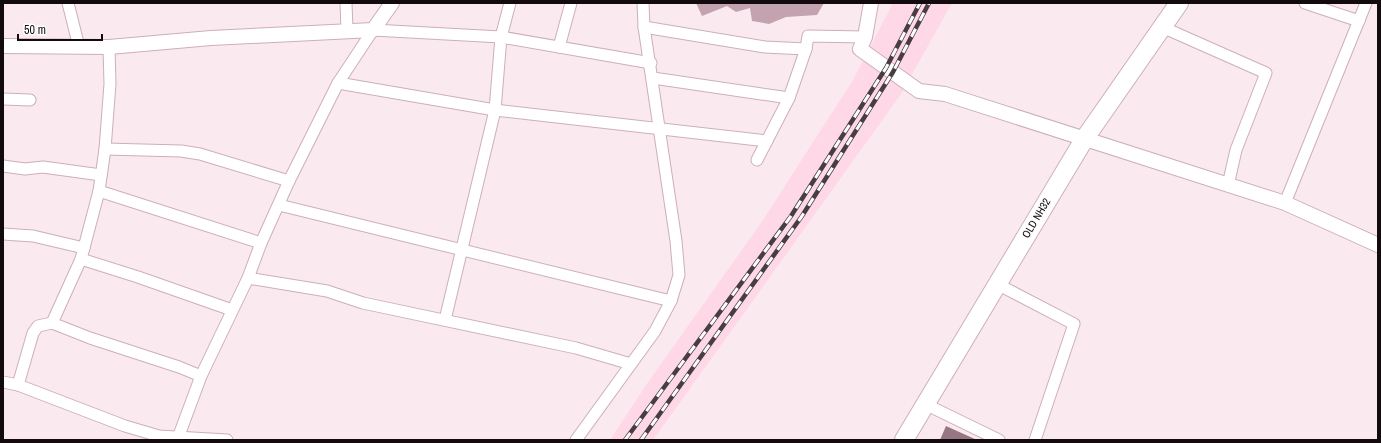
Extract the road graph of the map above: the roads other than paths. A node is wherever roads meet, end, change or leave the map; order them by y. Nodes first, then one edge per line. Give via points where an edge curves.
1 (68, 3) edge
2 (346, 3) edge
3 (392, 3) edge
4 (510, 3) edge
5 (571, 3) edge
6 (643, 3) edge
7 (871, 3) edge
8 (1179, 3) edge
9 (1305, 3) edge
10 (1366, 3) edge
11 (1359, 21) junction
12 (644, 27) junction
13 (1162, 28) junction
14 (347, 30) junction
15 (373, 30) junction
16 (501, 37) junction
17 (865, 37) junction
18 (3, 46) edge
19 (79, 47) junction
20 (109, 47) junction
21 (559, 47) junction
22 (806, 49) junction
23 (651, 63) junction
24 (653, 78) junction
25 (338, 83) junction
26 (789, 98) junction
27 (3, 99) edge
28 (30, 100) dead end
29 (495, 110) junction
30 (659, 128) junction
31 (1085, 138) junction
32 (767, 141) junction
33 (105, 149) junction
34 (757, 160) dead end
35 (3, 166) edge
36 (101, 175) junction
37 (289, 181) junction
38 (1228, 185) junction
39 (99, 191) junction
40 (1285, 204) junction
41 (279, 205) junction
42 (3, 234) edge
43 (261, 244) junction
44 (1378, 245) edge
45 (84, 248) junction
46 (462, 250) junction
47 (81, 260) junction
48 (248, 278) junction
49 (997, 284) junction
50 (671, 300) junction
51 (232, 310) junction
52 (445, 320) junction
53 (52, 323) junction
54 (631, 364) junction
55 (201, 376) junction
56 (3, 382) edge
57 (18, 385) junction
58 (925, 404) junction
59 (178, 438) junction
60 (227, 440) edge
61 (576, 440) edge
62 (904, 440) edge
63 (999, 440) edge
64 (1035, 440) edge

1 - 19 street
2 - 14 street
3 - 15 street
4 - 16 street
5 - 21 street
6 - 12 street
7 - 17 street
8 - 13 main road, OLD NH32
9 - 11 street
10 - 11 street
11 - 40 street
12 - 22 street via 765,47
12 - 23 street
13 - 31 main road, OLD NH32
13 - 38 street via 1266,74 1236,150
14 - 15 street
14 - 20 street
15 - 16 street
15 - 25 street
16 - 21 street
16 - 29 street
17 - 22 street via 808,36
17 - 31 street via 860,49 919,91 945,94
18 - 19 street
19 - 20 street
20 - 33 street via 110,84
21 - 23 street
22 - 26 street
23 - 24 street
24 - 26 street
24 - 30 street
25 - 29 street
25 - 37 street
26 - 32 street
27 - 28 street
29 - 30 street
29 - 46 street
30 - 32 street
30 - 50 street via 679,275
31 - 38 street
31 - 49 main road, OLD NH32
32 - 34 street
33 - 36 street
33 - 37 street via 200,154
35 - 36 street via 25,169 43,167
36 - 39 street
37 - 41 street
38 - 40 street
39 - 43 street
39 - 45 street
40 - 44 street
41 - 43 street
41 - 46 street
42 - 45 street via 33,236
43 - 48 street
45 - 47 street
46 - 50 street
46 - 52 street
47 - 51 street via 138,276
47 - 53 street
48 - 51 street
48 - 52 street via 327,292 363,303
49 - 58 main road, OLD NH32
49 - 64 street via 1074,324
50 - 54 street via 655,331
51 - 55 street
52 - 54 street via 576,348
53 - 55 street
53 - 57 street via 38,326 33,333
54 - 61 street
55 - 59 street
56 - 57 street
57 - 59 street via 125,426 159,436
58 - 62 main road, OLD NH32
58 - 63 street
59 - 60 street

